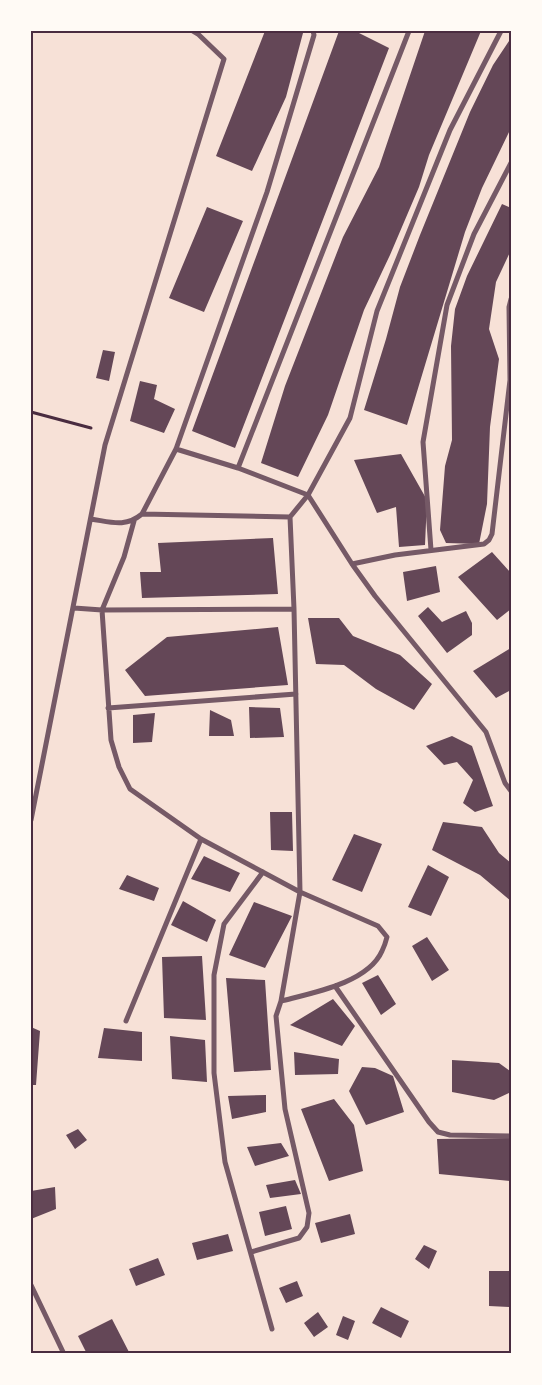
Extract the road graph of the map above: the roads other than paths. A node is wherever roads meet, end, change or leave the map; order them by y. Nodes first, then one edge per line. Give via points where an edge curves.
1 (193, 31) edge
2 (313, 31) edge
3 (409, 31) edge
4 (500, 31) edge
5 (511, 163) edge
6 (511, 299) edge
7 (176, 450) junction
8 (238, 468) junction
9 (308, 495) junction
10 (142, 514) junction
11 (290, 517) junction
12 (91, 519) junction
13 (134, 521) junction
14 (431, 550) junction
15 (352, 564) junction
16 (74, 608) junction
17 (294, 609) junction
18 (102, 610) junction
19 (296, 694) junction
20 (108, 708) junction
21 (511, 791) edge
22 (31, 820) edge
23 (201, 839) junction
24 (262, 872) junction
25 (300, 892) junction
26 (335, 986) junction
27 (281, 1001) junction
28 (126, 1021) dead end
29 (511, 1136) edge
30 (251, 1252) junction
31 (31, 1285) edge
32 (272, 1329) dead end
33 (64, 1354) edge

1 - 12 street via 224,59 105,444
2 - 7 street via 267,192
3 - 8 street
4 - 9 street via 450,130 378,311 350,418
5 - 14 street via 474,234 446,305 423,442
6 - 14 street via 510,380 492,534 484,544
7 - 8 street
7 - 10 street
8 - 9 street
9 - 11 street
9 - 15 street
10 - 11 street
10 - 13 street
11 - 17 street
12 - 13 street via 127,524
12 - 16 street
13 - 18 street
14 - 15 street
15 - 21 street via 486,732
16 - 18 street
16 - 22 street
17 - 18 street
17 - 19 street
18 - 20 street
19 - 20 street
19 - 25 street
20 - 23 street via 110,740 130,789
23 - 24 street
23 - 28 street
24 - 25 street
24 - 30 street via 224,924 214,976 214,1073 226,1162
25 - 26 street via 378,926 387,937 382,953 364,973
25 - 27 street
26 - 27 street
26 - 29 street via 438,1132
27 - 30 street via 276,1016 285,1109 309,1213 307,1227 299,1238
30 - 32 street
31 - 33 street

